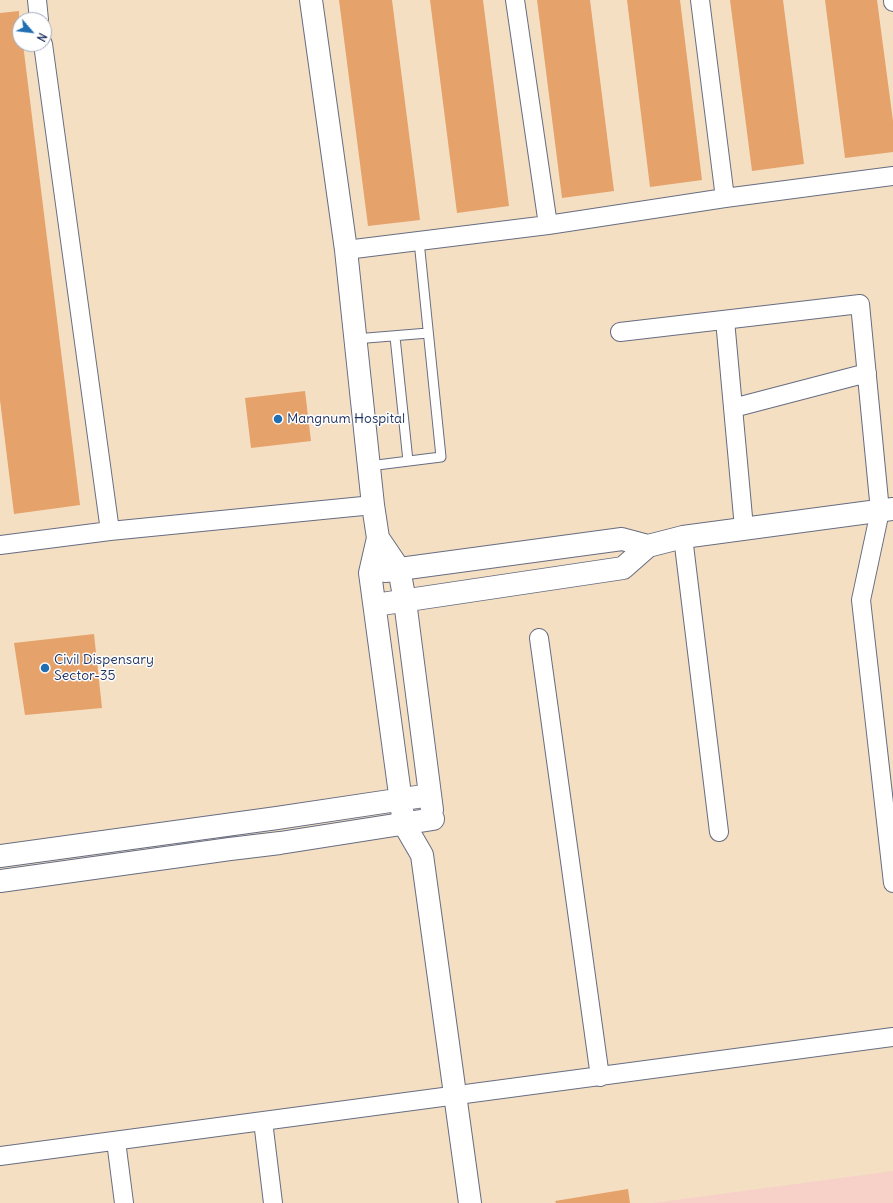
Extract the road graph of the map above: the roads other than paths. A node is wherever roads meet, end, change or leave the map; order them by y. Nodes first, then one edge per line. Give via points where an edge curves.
1 (37, 0) edge
2 (311, 0) edge
3 (515, 0) edge
4 (700, 0) edge
5 (38, 12) edge
6 (44, 52) edge
7 (893, 176) edge
8 (726, 198) junction
9 (548, 225) junction
10 (419, 241) junction
11 (346, 250) junction
12 (725, 320) junction
13 (620, 332) dead end
14 (428, 333) junction
15 (395, 337) junction
16 (355, 339) junction
17 (867, 373) junction
18 (733, 408) junction
19 (408, 461) junction
20 (369, 466) junction
21 (373, 504) junction
22 (886, 510) edge
23 (744, 528) junction
24 (110, 531) junction
25 (683, 536) junction
26 (378, 538) junction
27 (0, 545) edge
28 (648, 546) junction
29 (399, 569) junction
30 (370, 573) junction
31 (405, 601) junction
32 (375, 605) junction
33 (539, 638) dead end
34 (430, 795) junction
35 (401, 800) junction
36 (433, 819) junction
37 (404, 824) junction
38 (719, 832) dead end
39 (125, 838) junction
40 (422, 855) junction
41 (0, 856) edge
42 (130, 862) junction
43 (0, 881) edge
44 (893, 883) edge
45 (893, 1037) edge
46 (600, 1077) junction
47 (454, 1096) junction
48 (263, 1121) junction
49 (116, 1141) junction
50 (0, 1156) edge
51 (124, 1203) edge
52 (273, 1203) edge
53 (470, 1203) edge

1 - 5 street
2 - 11 street
3 - 9 street
4 - 8 street
6 - 24 street
7 - 8 street
8 - 9 street
9 - 10 street
10 - 11 street
10 - 14 lane
11 - 16 street
12 - 13 street
12 - 17 street via 860,304
12 - 18 street
14 - 15 lane
14 - 19 lane via 441,457
15 - 16 lane
15 - 19 lane
16 - 20 street
17 - 18 street
17 - 22 street
18 - 23 street
19 - 20 lane
20 - 21 street
21 - 24 street
21 - 26 street
22 - 23 street
22 - 44 street via 861,600
23 - 25 street
24 - 27 street
25 - 28 street
25 - 38 street
26 - 29 street
26 - 30 street
28 - 29 street via 622,538
28 - 31 street via 623,568
29 - 30 street
29 - 31 street
30 - 32 street
31 - 32 street
31 - 34 street
32 - 35 street
33 - 46 street
34 - 35 street
34 - 36 street
35 - 37 street
35 - 39 street
36 - 37 street
36 - 40 street
37 - 40 street
37 - 42 street
39 - 41 street
39 - 42 street
40 - 47 street
42 - 43 street
45 - 46 street
46 - 47 street
47 - 48 street
47 - 53 street
48 - 49 street
48 - 52 street
49 - 50 street
49 - 51 street

